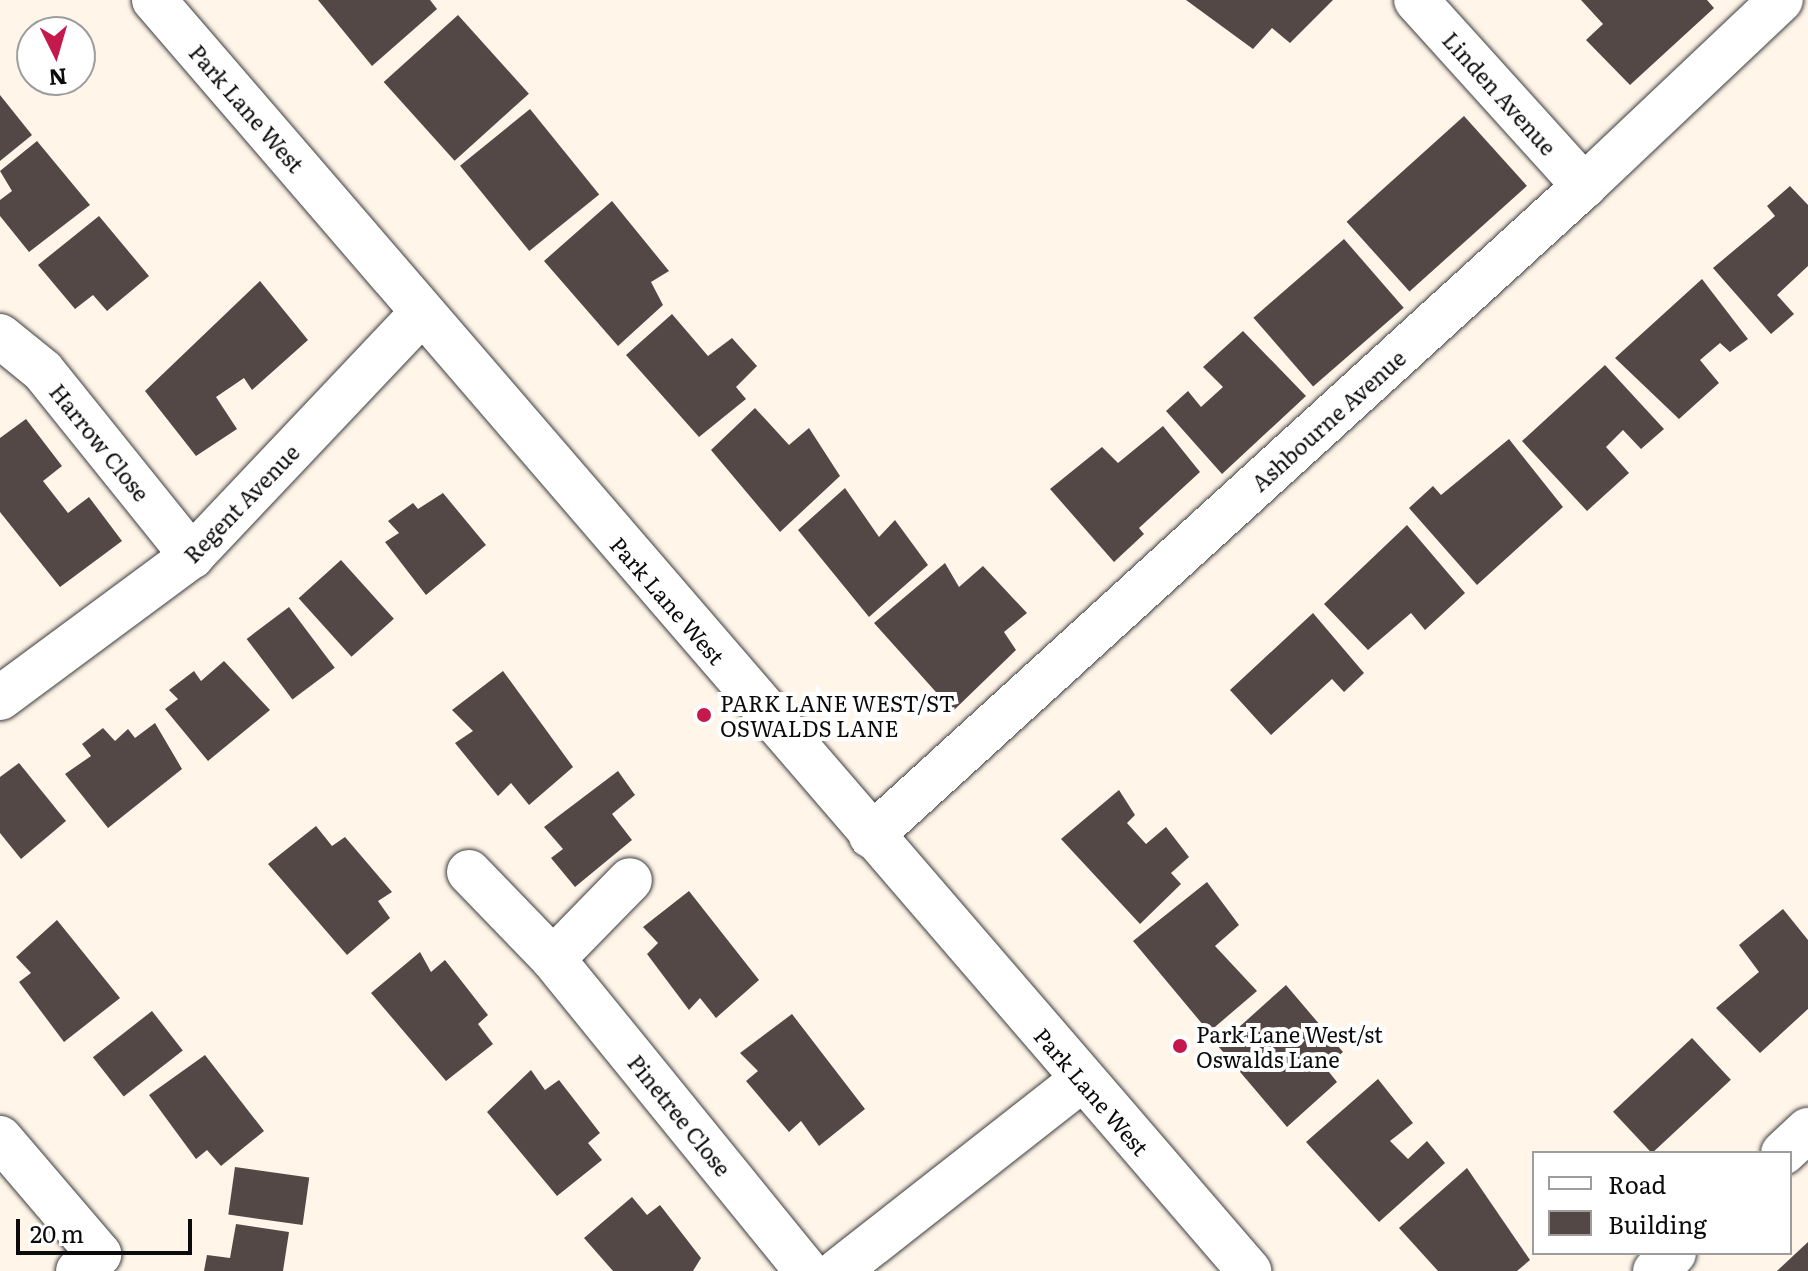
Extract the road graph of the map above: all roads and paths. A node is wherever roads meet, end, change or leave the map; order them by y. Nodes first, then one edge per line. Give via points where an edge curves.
1 (154, 0) edge
2 (1416, 0) edge
3 (1781, 0) edge
4 (1584, 186) junction
5 (422, 313) junction
6 (0, 336) edge
7 (192, 556) junction
8 (0, 698) edge
9 (871, 836) junction
10 (469, 872) dead end
11 (630, 880) dead end
12 (553, 959) junction
13 (1082, 1080) junction
14 (1808, 1130) edge
15 (0, 1138) edge
16 (1785, 1151) edge
17 (1672, 1255) edge
18 (78, 1271) edge
19 (807, 1271) edge
20 (838, 1271) edge
21 (1249, 1271) edge
22 (1655, 1271) edge

1 - 5 street, Park Lane West
2 - 4 street, Linden Avenue
3 - 4 street, Ashbourne Avenue
4 - 9 street, Ashbourne Avenue
5 - 7 street, Regent Avenue
5 - 9 street, Park Lane West
6 - 7 street, Harrow Close via 43,371
7 - 8 street, Regent Avenue
9 - 13 street, Park Lane West
10 - 12 street, Pinetree Close
11 - 12 street
12 - 19 street, Pinetree Close
13 - 20 street
13 - 21 street, Park Lane West
14 - 16 street
15 - 18 street via 99,1254
17 - 22 street

